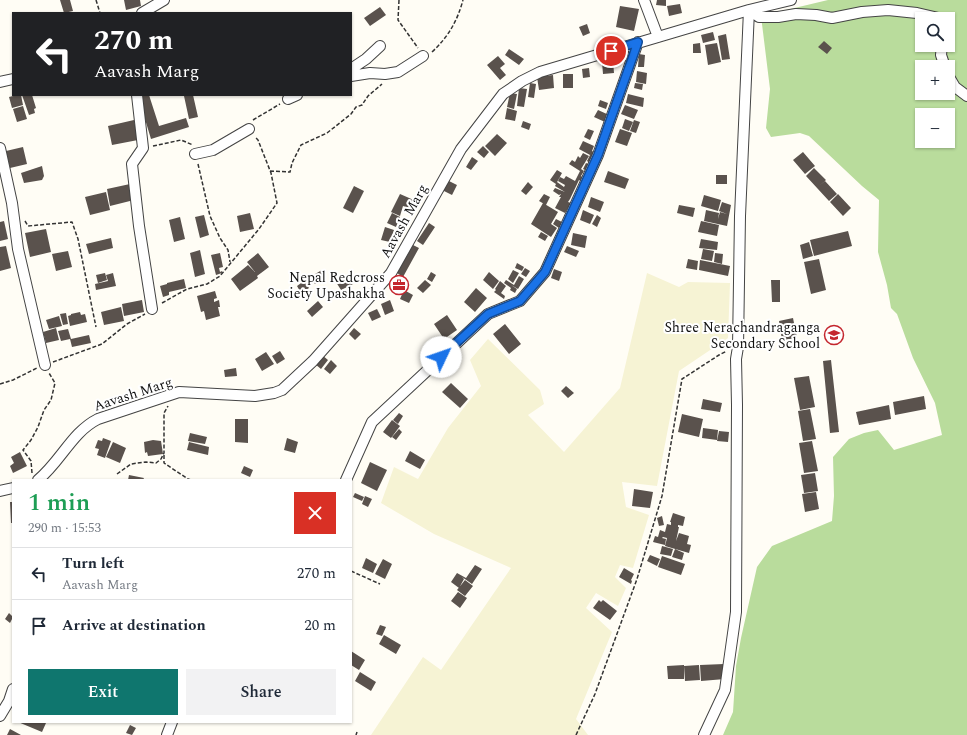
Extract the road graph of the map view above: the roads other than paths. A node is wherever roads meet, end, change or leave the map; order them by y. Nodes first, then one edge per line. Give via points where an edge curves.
1 (164, 0) edge
2 (644, 0) edge
3 (791, 0) edge
4 (749, 10) junction
5 (144, 12) edge
6 (915, 13) edge
7 (658, 37) junction
8 (638, 42) junction
9 (380, 46) dead end
10 (423, 56) road end
11 (352, 68) edge
12 (352, 76) edge
13 (12, 79) edge
14 (0, 82) edge
15 (955, 87) edge
16 (137, 96) edge
17 (967, 96) edge
18 (249, 129) road end
19 (0, 148) edge
20 (195, 154) road end
21 (152, 309) road end
22 (44, 365) road end
23 (35, 477) edge
24 (346, 479) edge
25 (12, 488) edge
26 (0, 491) edge
27 (12, 692) edge
28 (0, 716) edge
29 (172, 723) edge
30 (167, 735) edge
31 (704, 735) edge

1 - 5 street
2 - 7 street
3 - 4 street, Aavash Marg
4 - 6 street via 759,17 796,14 832,18 888,10
4 - 7 street, Aavash Marg
4 - 31 street via 736,359 736,612 725,690
7 - 8 street, Aavash Marg
8 - 23 street, Aavash Marg via 540,72 503,94 462,149 391,273 313,361 282,390 255,396 179,392 98,419 79,432 57,461
8 - 24 street via 598,155 545,272 520,301 488,314 372,422
9 - 11 street
10 - 12 street via 398,72
13 - 14 street
15 - 17 street
16 - 21 street via 143,148 132,164
18 - 20 street via 213,150
19 - 22 street via 12,203 18,249
25 - 26 street
27 - 28 street
29 - 30 street

